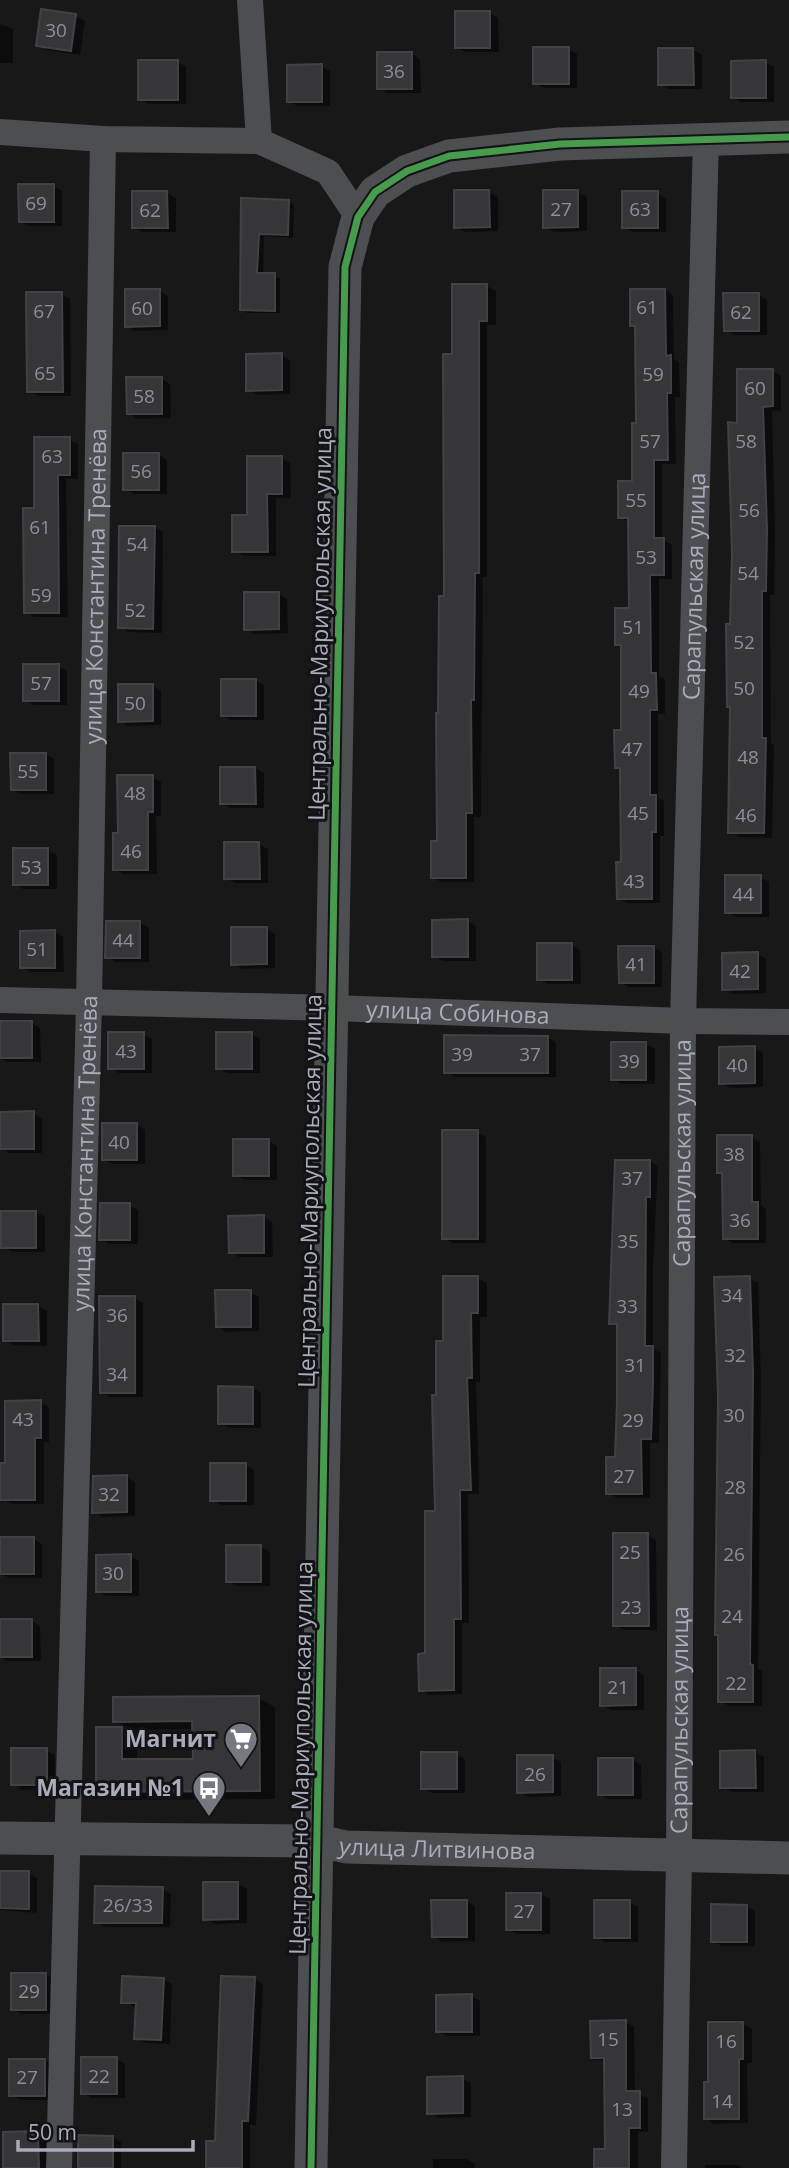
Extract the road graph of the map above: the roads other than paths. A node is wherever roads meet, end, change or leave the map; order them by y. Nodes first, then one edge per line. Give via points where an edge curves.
1 (250, 0) edge
2 (0, 132) edge
3 (789, 137) edge
4 (706, 138) junction
5 (103, 139) junction
6 (259, 141) junction
7 (358, 217) junction
8 (0, 1000) edge
9 (89, 1003) junction
10 (333, 1008) junction
11 (683, 1021) junction
12 (789, 1022) edge
13 (0, 1839) edge
14 (68, 1840) junction
15 (319, 1841) junction
16 (679, 1855) junction
17 (789, 1858) edge
18 (59, 2168) edge
19 (311, 2168) edge
20 (674, 2168) edge

1 - 6 street
2 - 5 street
3 - 4 street
4 - 7 street via 560,144 449,156 407,171 375,192
4 - 11 street, Сарапульская улица
5 - 6 street
5 - 9 street, улица Константина Тренёва
6 - 7 street via 328,172
7 - 10 street, Центрально-Мариупольская улица via 345,267
8 - 9 street, улица Собинова
9 - 10 street, улица Собинова
9 - 14 street, улица Константина Тренёва
10 - 11 street, улица Собинова
10 - 15 street, Центрально-Мариупольская улица
11 - 12 street, улица Собинова
11 - 16 street, Сарапульская улица
13 - 14 street, улица Литвинова
14 - 15 street, улица Литвинова
14 - 18 street, улица Константина Тренёва
15 - 16 street, улица Литвинова via 346,1847
15 - 19 street, Центрально-Мариупольская улица
16 - 17 street, улица Литвинова
16 - 20 street, Сарапульская улица

